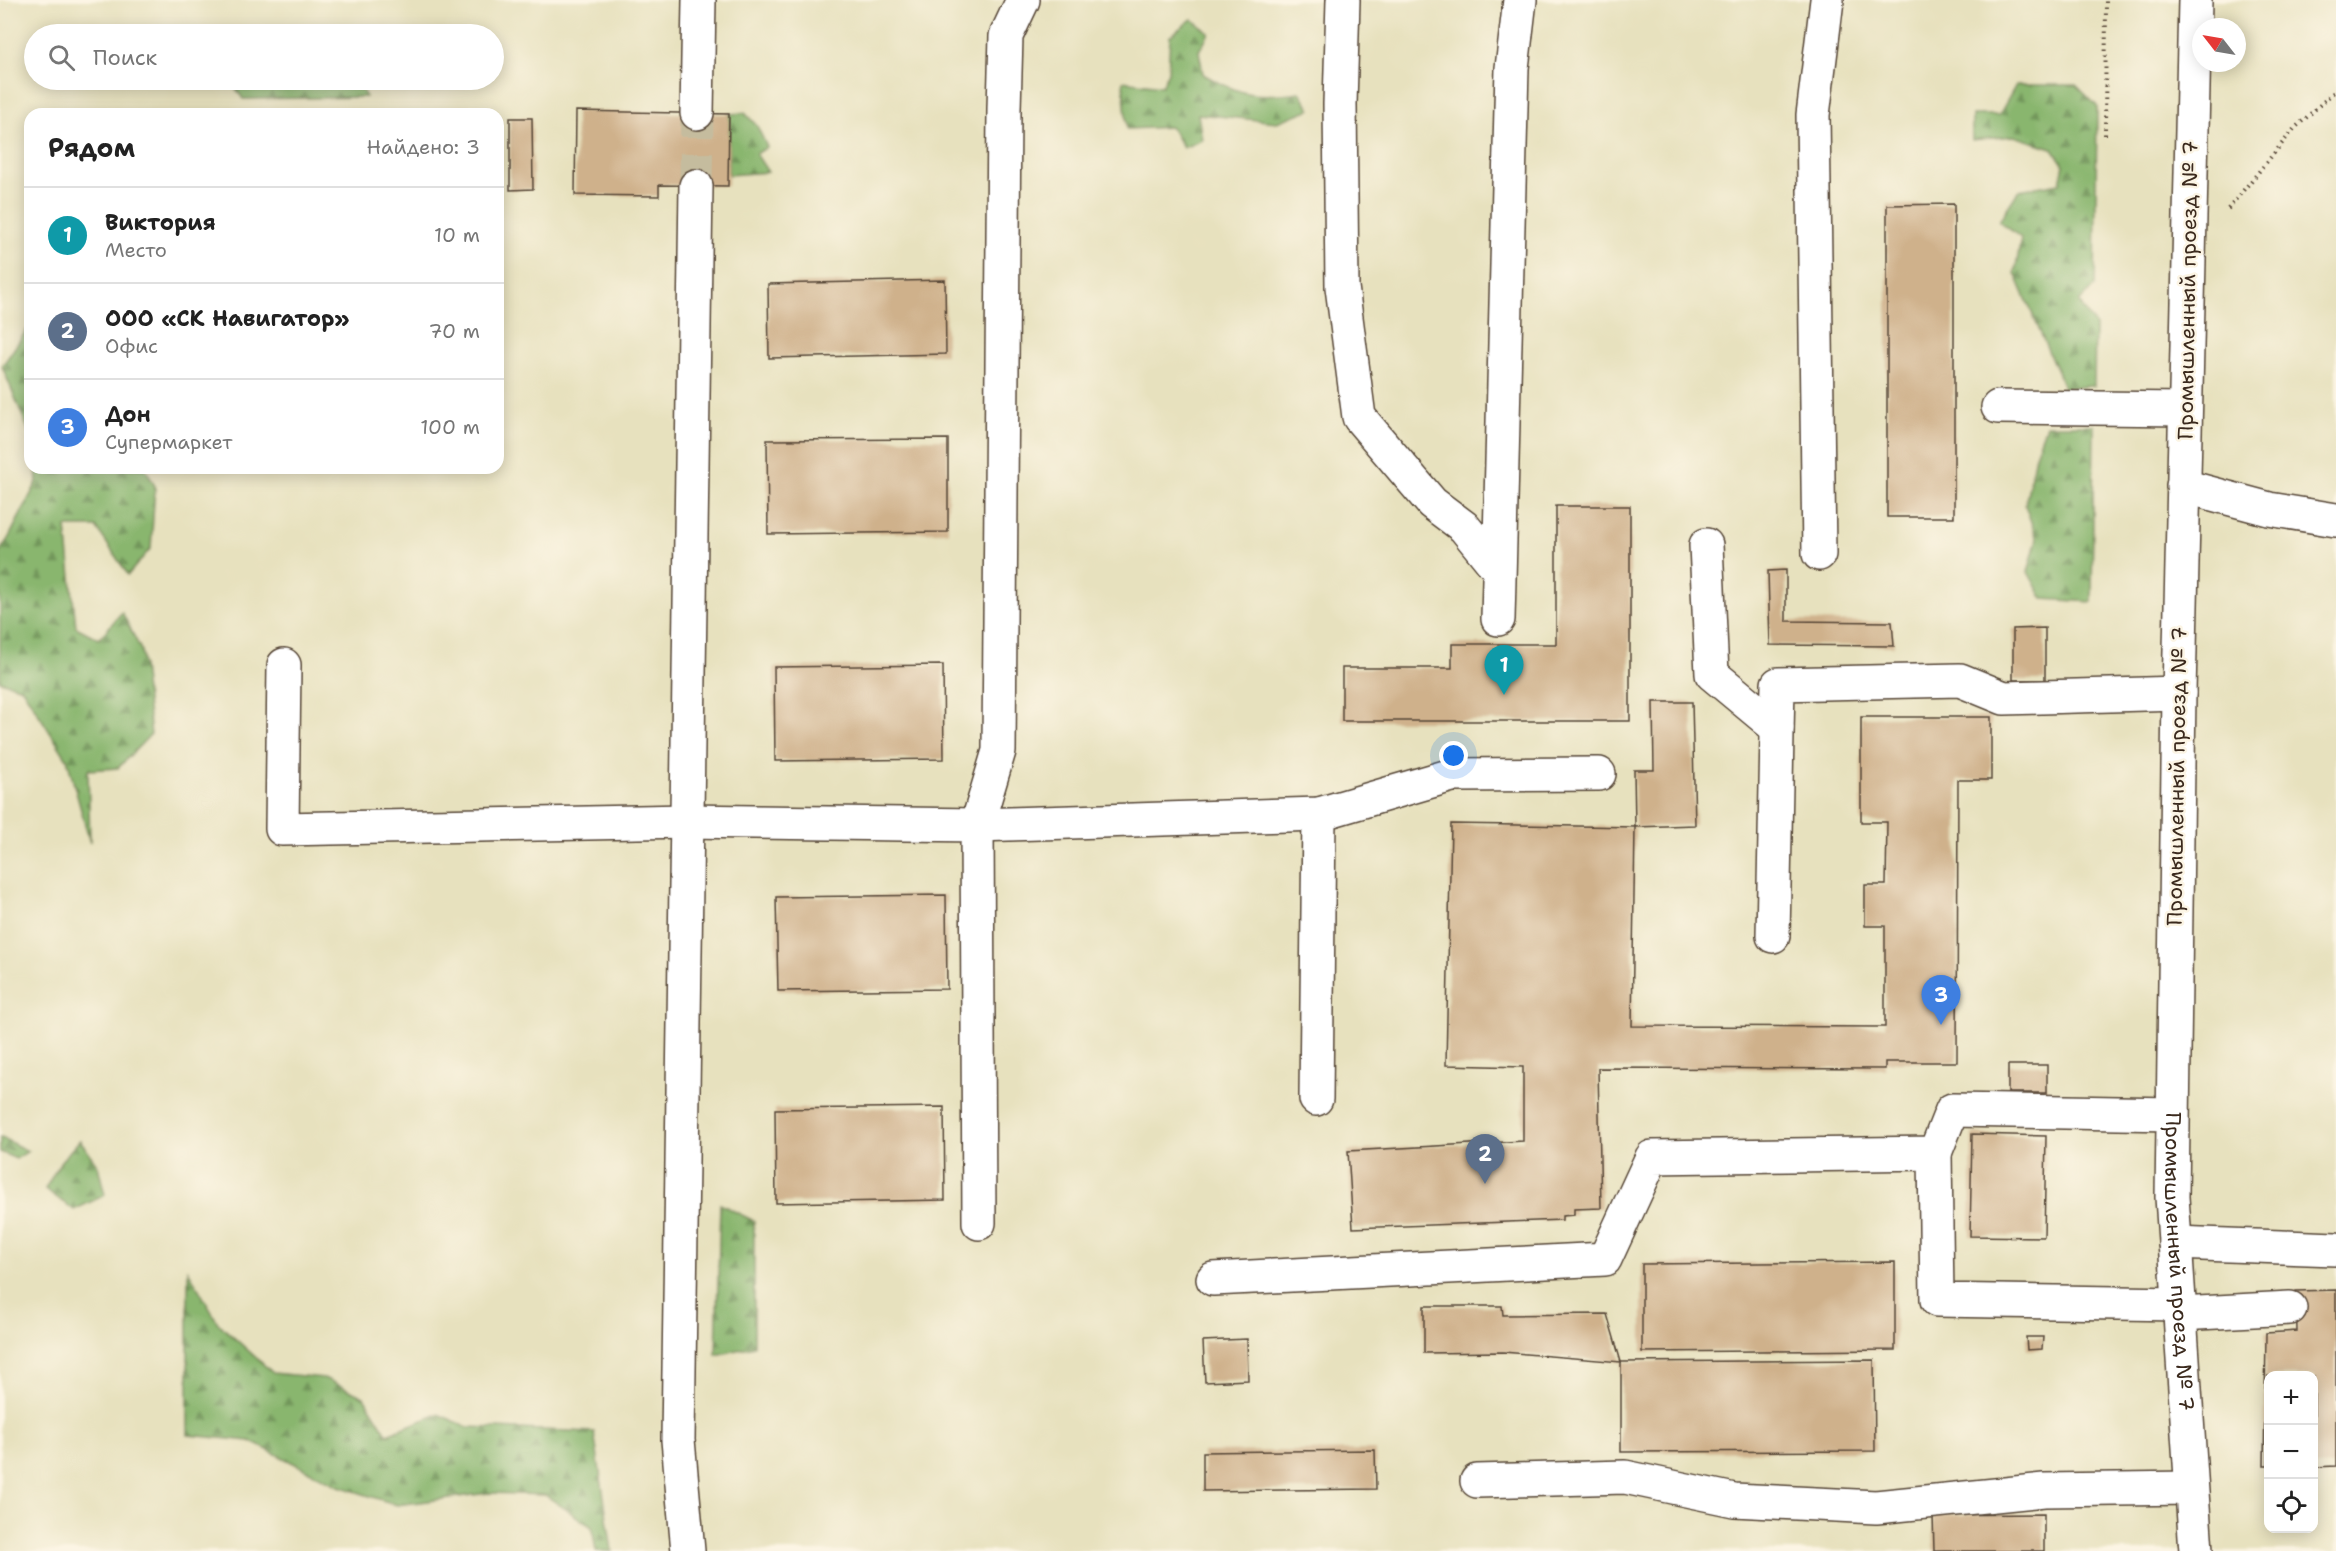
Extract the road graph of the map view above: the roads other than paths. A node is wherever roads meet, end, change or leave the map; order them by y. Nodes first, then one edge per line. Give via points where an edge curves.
1 (699, 0) edge
2 (1023, 0) edge
3 (1342, 0) edge
4 (1520, 0) edge
5 (1827, 0) edge
6 (2195, 0) edge
7 (697, 113) tunnel mouth
8 (696, 186) tunnel mouth
9 (1998, 407) dead end
10 (2185, 410) junction
11 (2183, 486) junction
12 (2336, 520) edge
13 (1706, 545) dead end
14 (1819, 554) dead end
15 (1498, 569) junction
16 (1498, 619) dead end
17 (284, 665) dead end
18 (2178, 693) junction
19 (1777, 728) junction
20 (1599, 774) dead end
21 (1319, 814) junction
22 (687, 821) junction
23 (977, 825) junction
24 (1773, 936) dead end
25 (1316, 1099) dead end
26 (2172, 1114) junction
27 (1935, 1153) junction
28 (979, 1223) dead end
29 (2175, 1243) junction
30 (2336, 1249) edge
31 (1213, 1279) dead end
32 (2290, 1308) dead end
33 (2179, 1309) junction
34 (1478, 1481) dead end
35 (2191, 1488) junction
36 (688, 1551) edge
37 (2196, 1551) edge

1 - 7 street
2 - 23 street via 1006,36 999,751
3 - 15 street via 1342,287 1359,417 1432,502 1464,527
4 - 15 street via 1512,68
5 - 14 street via 1813,115
6 - 10 street, Промышленный проезд № 7
8 - 22 street
9 - 10 street
10 - 11 street, Промышленный проезд № 7
11 - 12 street via 2269,509
11 - 18 street, Промышленный проезд № 7
13 - 19 street via 1712,674
15 - 16 street
17 - 22 street via 282,829
18 - 19 street via 2004,698 1960,680 1778,684
18 - 26 street, Промышленный проезд № 7
19 - 24 street
20 - 21 street via 1452,775
21 - 23 street
21 - 25 street
22 - 23 street
22 - 36 street via 678,1440
23 - 28 street
26 - 27 street via 1952,1110
26 - 29 street, Промышленный проезд № 7
27 - 31 street via 1652,1156 1605,1259
27 - 33 street via 1937,1300
29 - 30 street
29 - 33 street, Промышленный проезд № 7
32 - 33 street
33 - 35 street, Промышленный проезд № 7
34 - 35 street via 1625,1477 1734,1500 1876,1507 2044,1490
35 - 37 street, Промышленный проезд № 7

